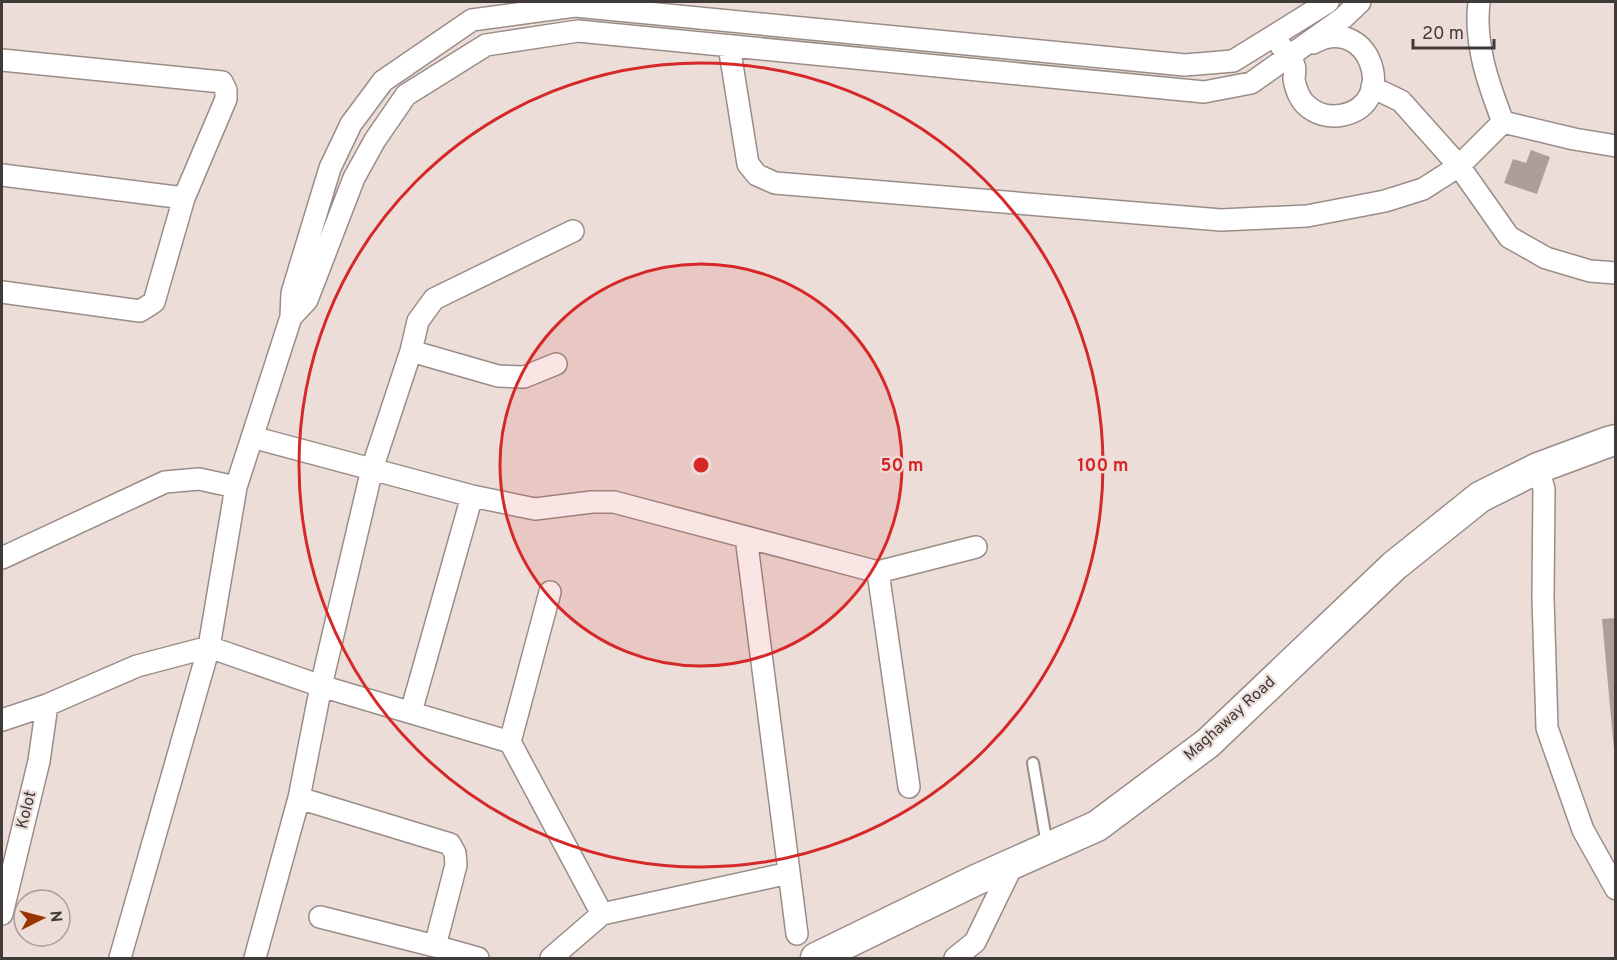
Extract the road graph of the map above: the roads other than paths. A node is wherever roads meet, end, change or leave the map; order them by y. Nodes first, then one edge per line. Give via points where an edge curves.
1 (1328, 2) edge
2 (1479, 2) edge
3 (1356, 3) edge
4 (1275, 35) junction
5 (923, 39) junction
6 (1351, 41) junction
7 (729, 46) junction
8 (2, 60) edge
9 (1292, 62) junction
10 (921, 65) junction
11 (1372, 87) junction
12 (1503, 122) junction
13 (1616, 146) edge
14 (1459, 166) junction
15 (2, 175) edge
16 (184, 198) junction
17 (573, 231) dead end
18 (1616, 273) edge
19 (2, 292) edge
20 (291, 317) junction
21 (411, 351) junction
22 (556, 364) dead end
23 (252, 437) junction
24 (1616, 440) edge
25 (1538, 468) junction
26 (372, 469) junction
27 (236, 487) junction
28 (472, 496) junction
29 (746, 537) junction
30 (976, 547) dead end
31 (2, 558) edge
32 (878, 572) junction
33 (550, 592) dead end
34 (209, 647) junction
35 (321, 686) junction
36 (48, 705) junction
37 (411, 712) junction
38 (2, 720) edge
39 (510, 742) junction
40 (1033, 763) dead end
41 (909, 787) dead end
42 (299, 798) junction
43 (1048, 849) junction
44 (1013, 864) junction
45 (789, 873) junction
46 (1616, 889) edge
47 (2, 914) edge
48 (602, 914) junction
49 (320, 917) dead end
50 (797, 934) dead end
51 (435, 946) junction
52 (120, 958) edge
53 (255, 958) edge
54 (478, 958) edge
55 (550, 958) edge
56 (816, 958) edge
57 (955, 958) edge

1 - 4 street
2 - 12 street via 1480,49
3 - 6 street
3 - 9 street
4 - 5 street via 1233,61 1185,65
4 - 9 street
5 - 10 street
5 - 20 street via 575,6 472,20 383,81 351,124 330,168 292,293
6 - 9 street via 1320,39
6 - 11 street via 1365,51 1371,62
7 - 10 street
7 - 14 street via 748,164 757,175 775,183 1221,220 1307,216 1385,201 1423,189
7 - 20 street via 578,31 486,45 406,95 354,178 307,300
8 - 16 street via 222,82 226,99
9 - 10 street via 1251,83 1204,92
9 - 11 street via 1303,102 1324,115 1336,117 1359,108
11 - 14 street via 1401,101
12 - 13 street
12 - 14 street
14 - 18 street via 1509,237 1546,258 1590,271
15 - 16 street
16 - 19 street via 154,302 147,308 140,311
17 - 21 street via 434,299 418,321
20 - 23 street
21 - 22 street via 498,376 524,377
21 - 26 street
23 - 26 street
23 - 27 street
24 - 25 street, Maghaway Road
25 - 43 street, Maghaway Road via 1480,497 1394,566 1208,743 1097,826
25 - 46 street via 1544,489 1546,728 1583,830
26 - 28 street
26 - 35 street
27 - 31 street via 199,479 165,482
27 - 34 street
28 - 29 street via 535,509 614,502
28 - 37 street
29 - 32 street
29 - 45 street
30 - 32 street
32 - 41 street
33 - 39 street
34 - 35 street
34 - 36 street via 137,666
34 - 52 street
35 - 37 street
35 - 42 street
36 - 38 street
36 - 47 street, Kolot via 39,761
37 - 39 street
39 - 48 street
40 - 43 lane
42 - 51 street via 450,844 456,865
42 - 53 street
43 - 44 street, Maghaway Road
44 - 56 street, Maghaway Road
44 - 57 street via 975,942
45 - 48 street
45 - 50 street
48 - 55 street
49 - 51 street
51 - 54 street

